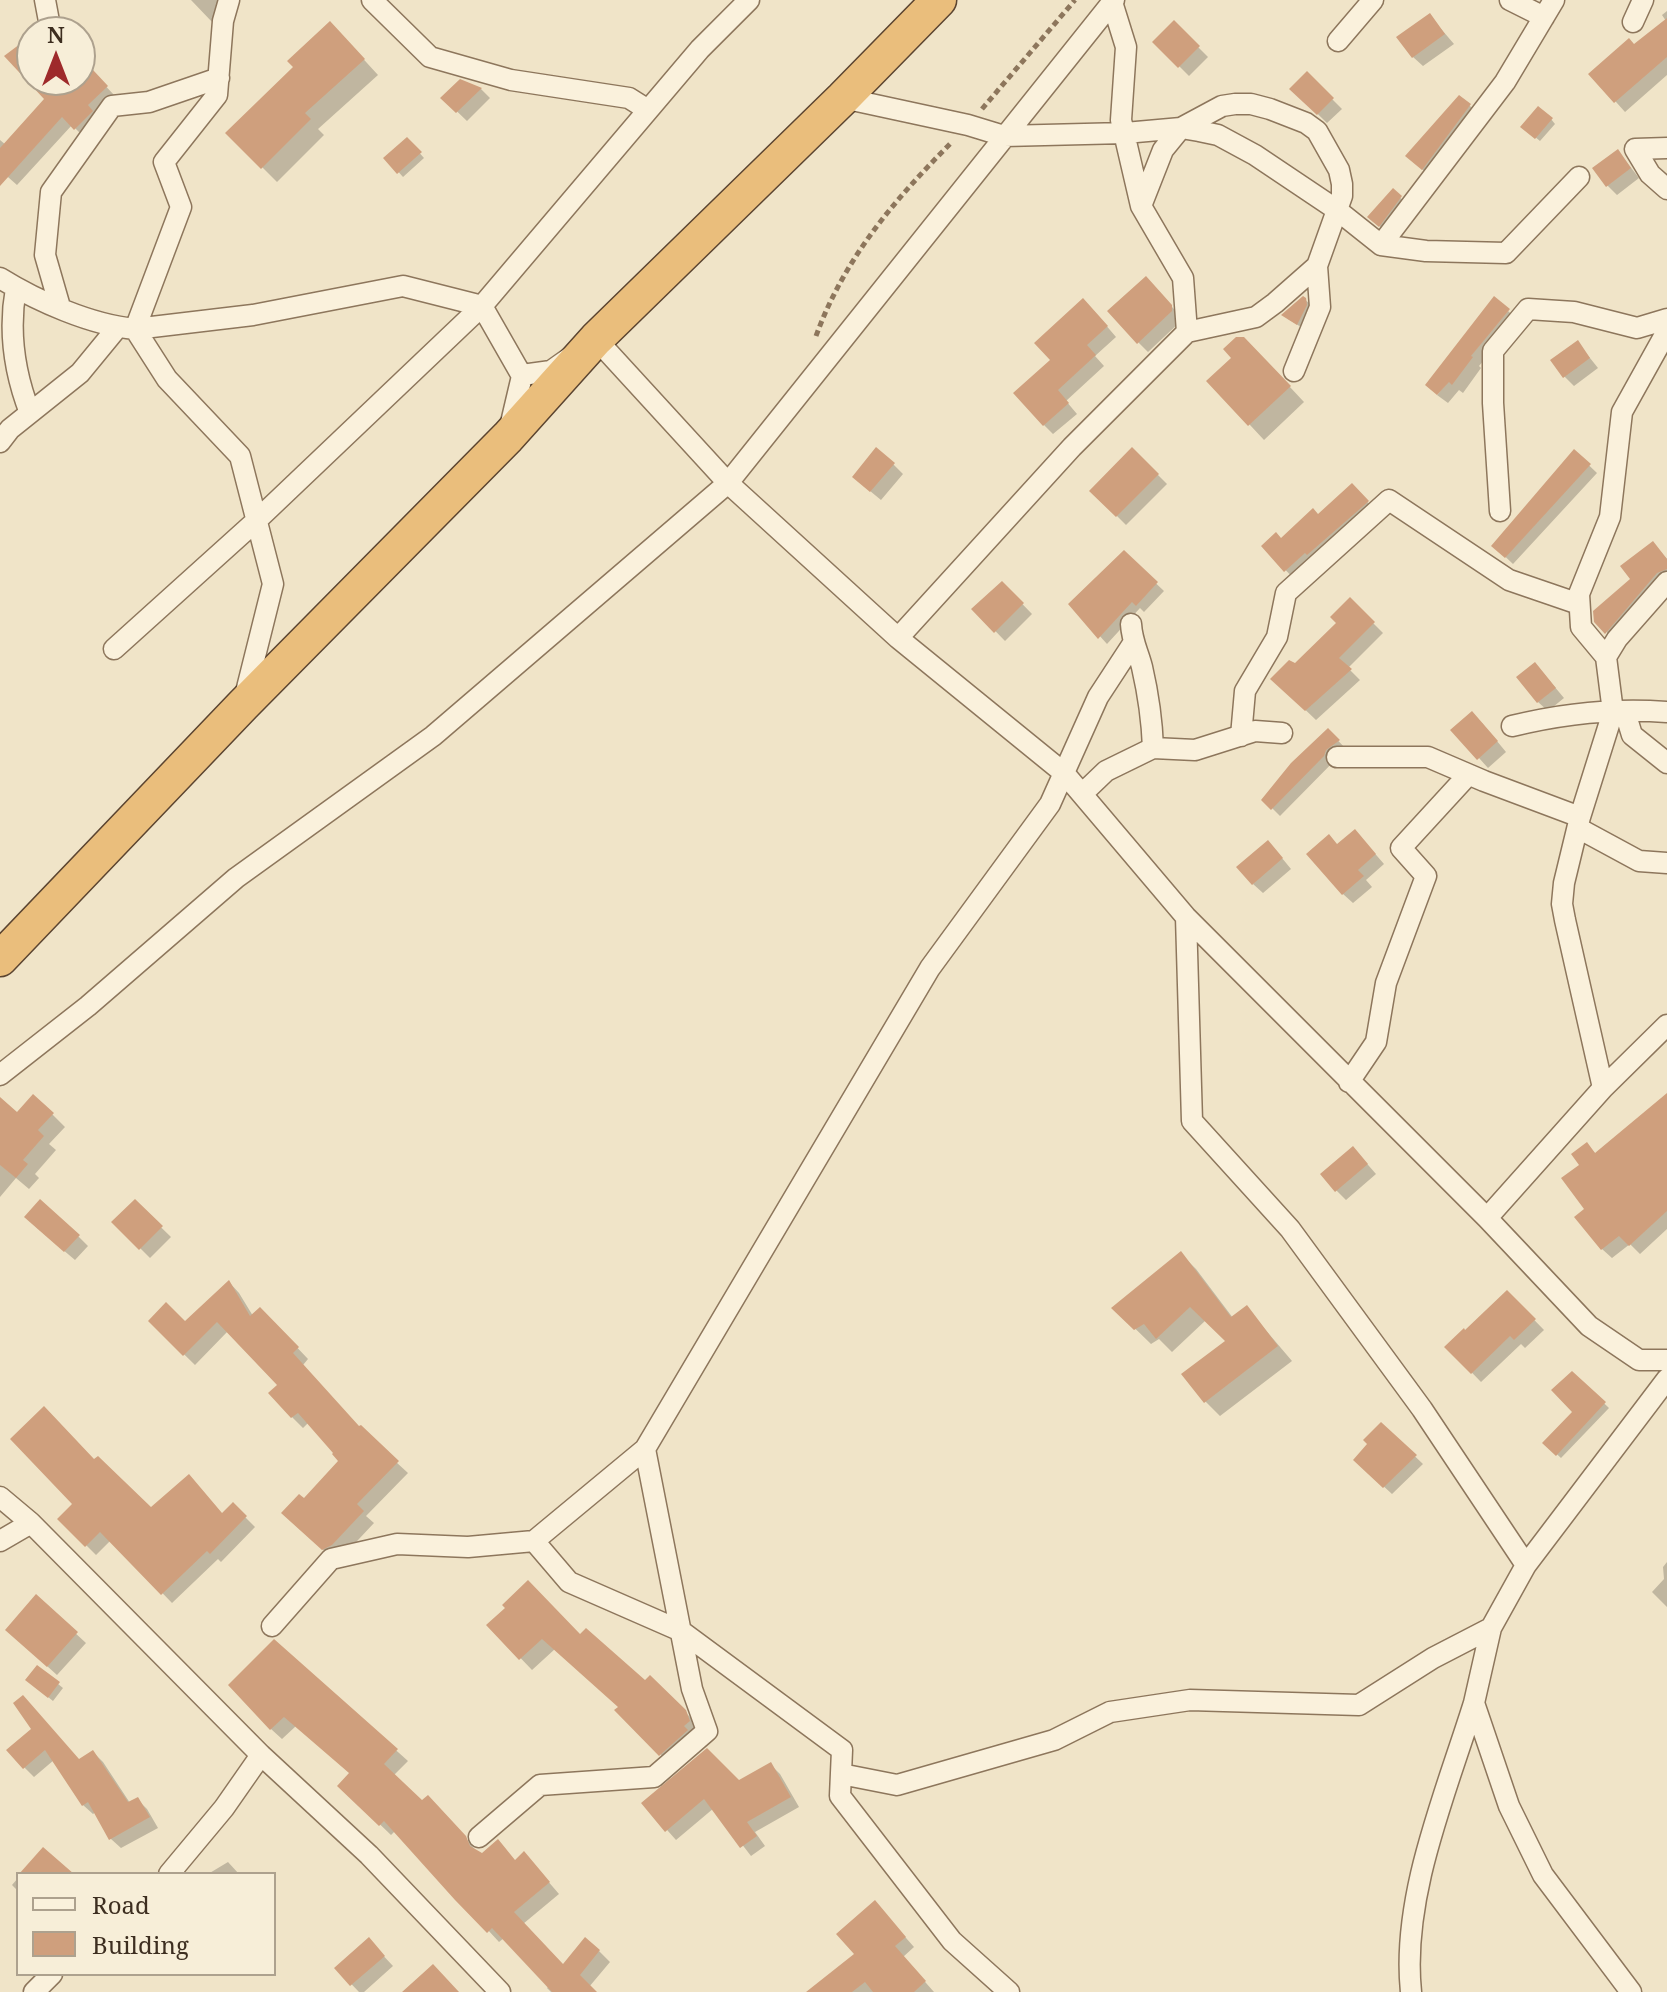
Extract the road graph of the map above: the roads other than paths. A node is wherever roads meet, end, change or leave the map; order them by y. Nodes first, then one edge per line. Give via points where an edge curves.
1 (229, 0) edge
2 (372, 0) edge
3 (749, 0) edge
4 (939, 0) edge
5 (1373, 0) edge
6 (1510, 0) edge
7 (1643, 0) edge
8 (1113, 1) edge
9 (1549, 8) edge
10 (1633, 22) dead end
11 (1338, 41) dead end
12 (219, 78) junction
13 (843, 98) junction
14 (648, 110) junction
15 (1181, 128) junction
16 (1125, 133) junction
17 (1004, 136) junction
18 (1667, 148) edge
19 (1579, 177) dead end
20 (1667, 189) edge
21 (1141, 206) junction
22 (1337, 210) junction
23 (1381, 245) junction
24 (1317, 266) junction
25 (8, 283) edge
26 (482, 306) junction
27 (60, 307) junction
28 (1667, 319) edge
29 (126, 329) junction
30 (1667, 331) edge
31 (1187, 332) junction
32 (596, 339) junction
33 (1294, 371) dead end
34 (522, 375) junction
35 (30, 413) junction
36 (508, 437) junction
37 (0, 442) edge
38 (728, 483) junction
39 (1500, 511) dead end
40 (256, 521) junction
41 (1667, 582) edge
42 (1579, 604) junction
43 (898, 638) junction
44 (114, 649) dead end
45 (1606, 657) junction
46 (243, 705) junction
47 (1619, 712) junction
48 (1667, 712) edge
49 (1512, 726) dead end
50 (1282, 733) dead end
51 (1241, 736) junction
52 (1153, 748) junction
53 (1337, 757) dead end
54 (1667, 763) edge
55 (1064, 773) junction
56 (1468, 775) junction
57 (1082, 794) junction
58 (1579, 823) junction
59 (1667, 863) edge
60 (1186, 917) junction
61 (0, 959) edge
62 (1667, 1025) edge
63 (0, 1074) edge
64 (1349, 1082) junction
65 (1603, 1088) junction
66 (1487, 1218) junction
67 (1667, 1360) edge
68 (1667, 1379) edge
69 (645, 1449) junction
70 (0, 1497) edge
71 (31, 1523) junction
72 (0, 1541) edge
73 (534, 1541) junction
74 (1526, 1565) junction
75 (272, 1626) dead end
76 (1491, 1628) junction
77 (681, 1631) junction
78 (1474, 1703) junction
79 (261, 1755) junction
80 (841, 1774) junction
81 (479, 1837) dead end
82 (171, 1872) edge
83 (50, 1976) edge
84 (34, 1992) edge
85 (500, 1992) edge
86 (1009, 1992) edge
87 (1411, 1992) edge
88 (1631, 1992) edge

1 - 12 street
2 - 14 street via 430,57 511,80 629,98
3 - 14 street
4 - 13 highway
5 - 11 street
6 - 9 street
7 - 10 street
8 - 16 street via 1126,47 1121,120
8 - 17 street
9 - 23 street via 1505,82
12 - 27 street via 149,102 112,106 51,192 45,255
12 - 29 street via 217,95 164,162 181,207
13 - 17 street
13 - 32 highway
14 - 26 street
15 - 16 street
15 - 21 street via 1163,150
15 - 22 street via 1218,135
15 - 22 street via 1235,104 1270,109 1306,123 1317,131 1341,177
16 - 17 street
16 - 21 street
17 - 38 street
18 - 20 street via 1635,149
19 - 23 street via 1506,253
21 - 31 street via 1183,278
22 - 23 street
22 - 24 street
24 - 31 street via 1256,317
24 - 33 street via 1320,307
25 - 27 street
25 - 35 street via 13,347
26 - 29 street via 403,286 253,315
26 - 34 street
26 - 40 street
27 - 29 street
28 - 39 street via 1637,328 1574,312 1528,309 1493,351
29 - 35 street
29 - 40 street via 240,456
30 - 42 street via 1622,412 1610,517
31 - 43 street via 1072,447
32 - 34 street via 551,371
32 - 36 highway
32 - 38 street
34 - 36 street
35 - 37 street
36 - 46 highway
38 - 43 street
38 - 63 street via 433,736 236,878
40 - 44 street
40 - 46 street via 273,584
41 - 45 street
42 - 45 street via 1581,627
42 - 51 street via 1509,580 1389,500 1286,593 1277,637 1245,691
43 - 55 street
45 - 47 street
46 - 61 highway
47 - 48 street
47 - 49 street
47 - 54 street via 1632,735
47 - 58 street
50 - 51 street
51 - 52 street via 1195,750
52 - 55 street via 1151,713 1132,635
52 - 57 street via 1106,771
53 - 56 street via 1428,757
55 - 57 street
55 - 69 street via 1050,804 930,968
56 - 58 street
56 - 64 street via 1401,848 1426,876 1386,983 1376,1042
57 - 60 street
58 - 59 street via 1639,861
58 - 65 street via 1562,904
60 - 64 street
60 - 74 street via 1192,1121 1290,1229 1422,1409
62 - 65 street
64 - 66 street
65 - 66 street
66 - 67 street via 1589,1326 1639,1360
68 - 74 street
69 - 73 street
69 - 77 street
70 - 71 street
71 - 72 street
71 - 79 street
73 - 75 street via 468,1547 397,1544 331,1559
73 - 77 street via 569,1582
74 - 76 street
76 - 78 street
76 - 80 street via 1359,1705 1190,1700 1110,1712 1054,1740 897,1785
77 - 80 street via 842,1750
77 - 81 street via 707,1731 654,1777 540,1785
78 - 87 street via 1416,1893 1410,1932
78 - 88 street via 1509,1806 1543,1875
79 - 82 street
79 - 85 street via 369,1855
80 - 86 street via 840,1796 942,1929
83 - 84 street

